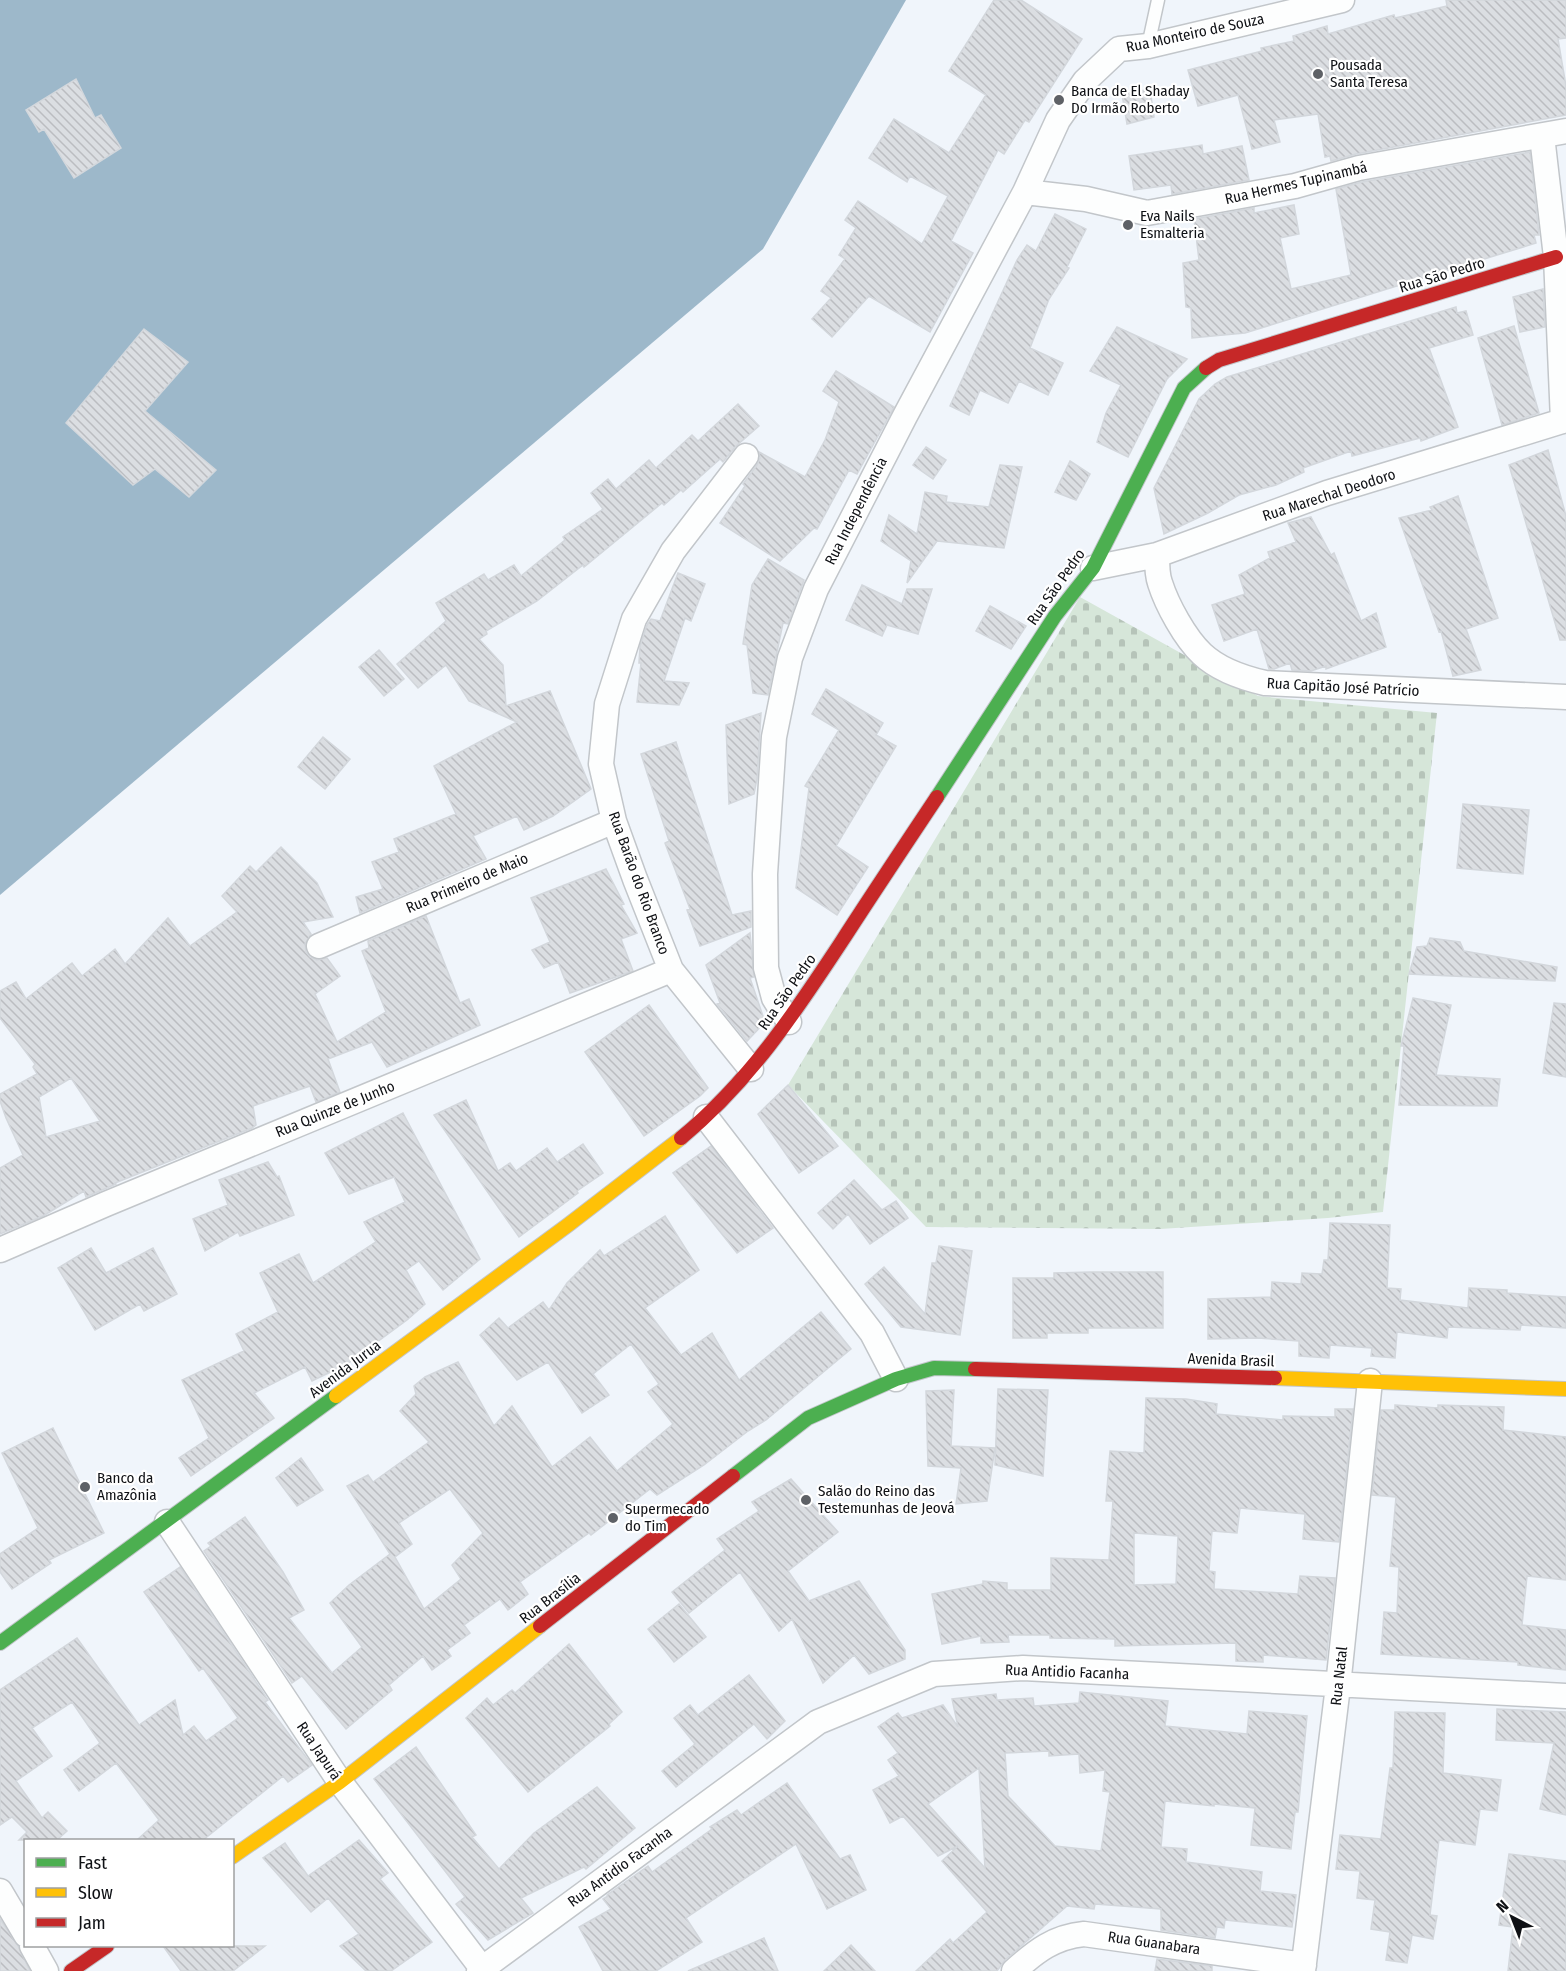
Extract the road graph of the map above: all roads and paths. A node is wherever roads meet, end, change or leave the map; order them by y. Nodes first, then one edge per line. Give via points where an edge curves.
1 (1158, 0) edge
2 (1342, 0) edge
3 (1148, 46) junction
4 (1119, 49) joint
5 (1566, 131) edge
6 (1542, 136) junction
7 (1025, 192) junction
8 (1556, 257) junction
9 (1565, 421) edge
10 (746, 456) dead end
11 (1157, 555) junction
12 (1093, 568) junction
13 (1566, 697) edge
14 (614, 821) junction
15 (320, 946) dead end
16 (671, 970) junction
17 (789, 1022) junction
18 (751, 1069) junction
19 (706, 1117) junction
20 (0, 1250) edge
21 (896, 1379) junction
22 (1370, 1381) junction
23 (1566, 1389) edge
24 (167, 1522) junction
25 (0, 1643) edge
26 (1338, 1686) junction
27 (1566, 1696) edge
28 (340, 1782) junction
29 (234, 1856) edge
30 (0, 1891) edge
31 (24, 1932) edge
32 (33, 1947) edge
33 (106, 1947) edge
34 (1303, 1968) edge
35 (482, 1970) edge
36 (46, 1971) edge
37 (71, 1971) edge
38 (1014, 1971) edge

1 - 3 lane
2 - 3 street, Rua Monteiro de Souza
3 - 4 street, Rua Monteiro de Souza
4 - 7 street, Rua Independência via 1085,81 1058,120
5 - 6 street, Rua Hermes Tupinambá
6 - 7 street, Rua Hermes Tupinambá via 1359,168 1295,186 1147,213 1086,198
6 - 8 street
7 - 17 street, Rua Independência via 816,589 790,658 774,737 765,874 766,968 774,998
8 - 9 street
8 - 12 street, Rua São Pedro via 1220,360 1204,369 1184,388
9 - 11 street, Rua Marechal Deodoro via 1327,493
10 - 14 street, Rua Barão do Rio Branco via 673,551 634,619 607,704 601,764
11 - 12 street, Rua Marechal Deodoro
11 - 13 street, Rua Capitão José Patrício via 1162,590 1190,639 1203,655 1242,678 1265,683
12 - 17 street, Rua São Pedro via 1055,616
14 - 15 street, Rua Primeiro de Maio
14 - 16 street, Rua Barão do Rio Branco
16 - 18 street, Rua Barão do Rio Branco
16 - 20 street, Rua Quinze de Junho
17 - 18 street, Rua São Pedro
18 - 19 street, Rua São Pedro
19 - 21 street via 872,1334
19 - 24 street, Avenida Jurua via 568,1225
21 - 22 street, Avenida Brasil via 934,1368
21 - 28 street, Rua Brasília via 807,1418
22 - 23 street, Avenida Brasil
22 - 26 street, Rua Natal
24 - 25 street, Avenida Jurua
24 - 28 street, Rua Japurá
26 - 27 street, Rua Antidio Facanha
26 - 34 street, Rua Natal
26 - 35 street, Rua Antidio Facanha via 1023,1668 934,1674 818,1722
28 - 29 street, Rua Brasília
28 - 35 street, Rua Japurá
30 - 31 street
32 - 36 street
33 - 37 street
34 - 38 street, Rua Guanabara via 1084,1934 1052,1942

